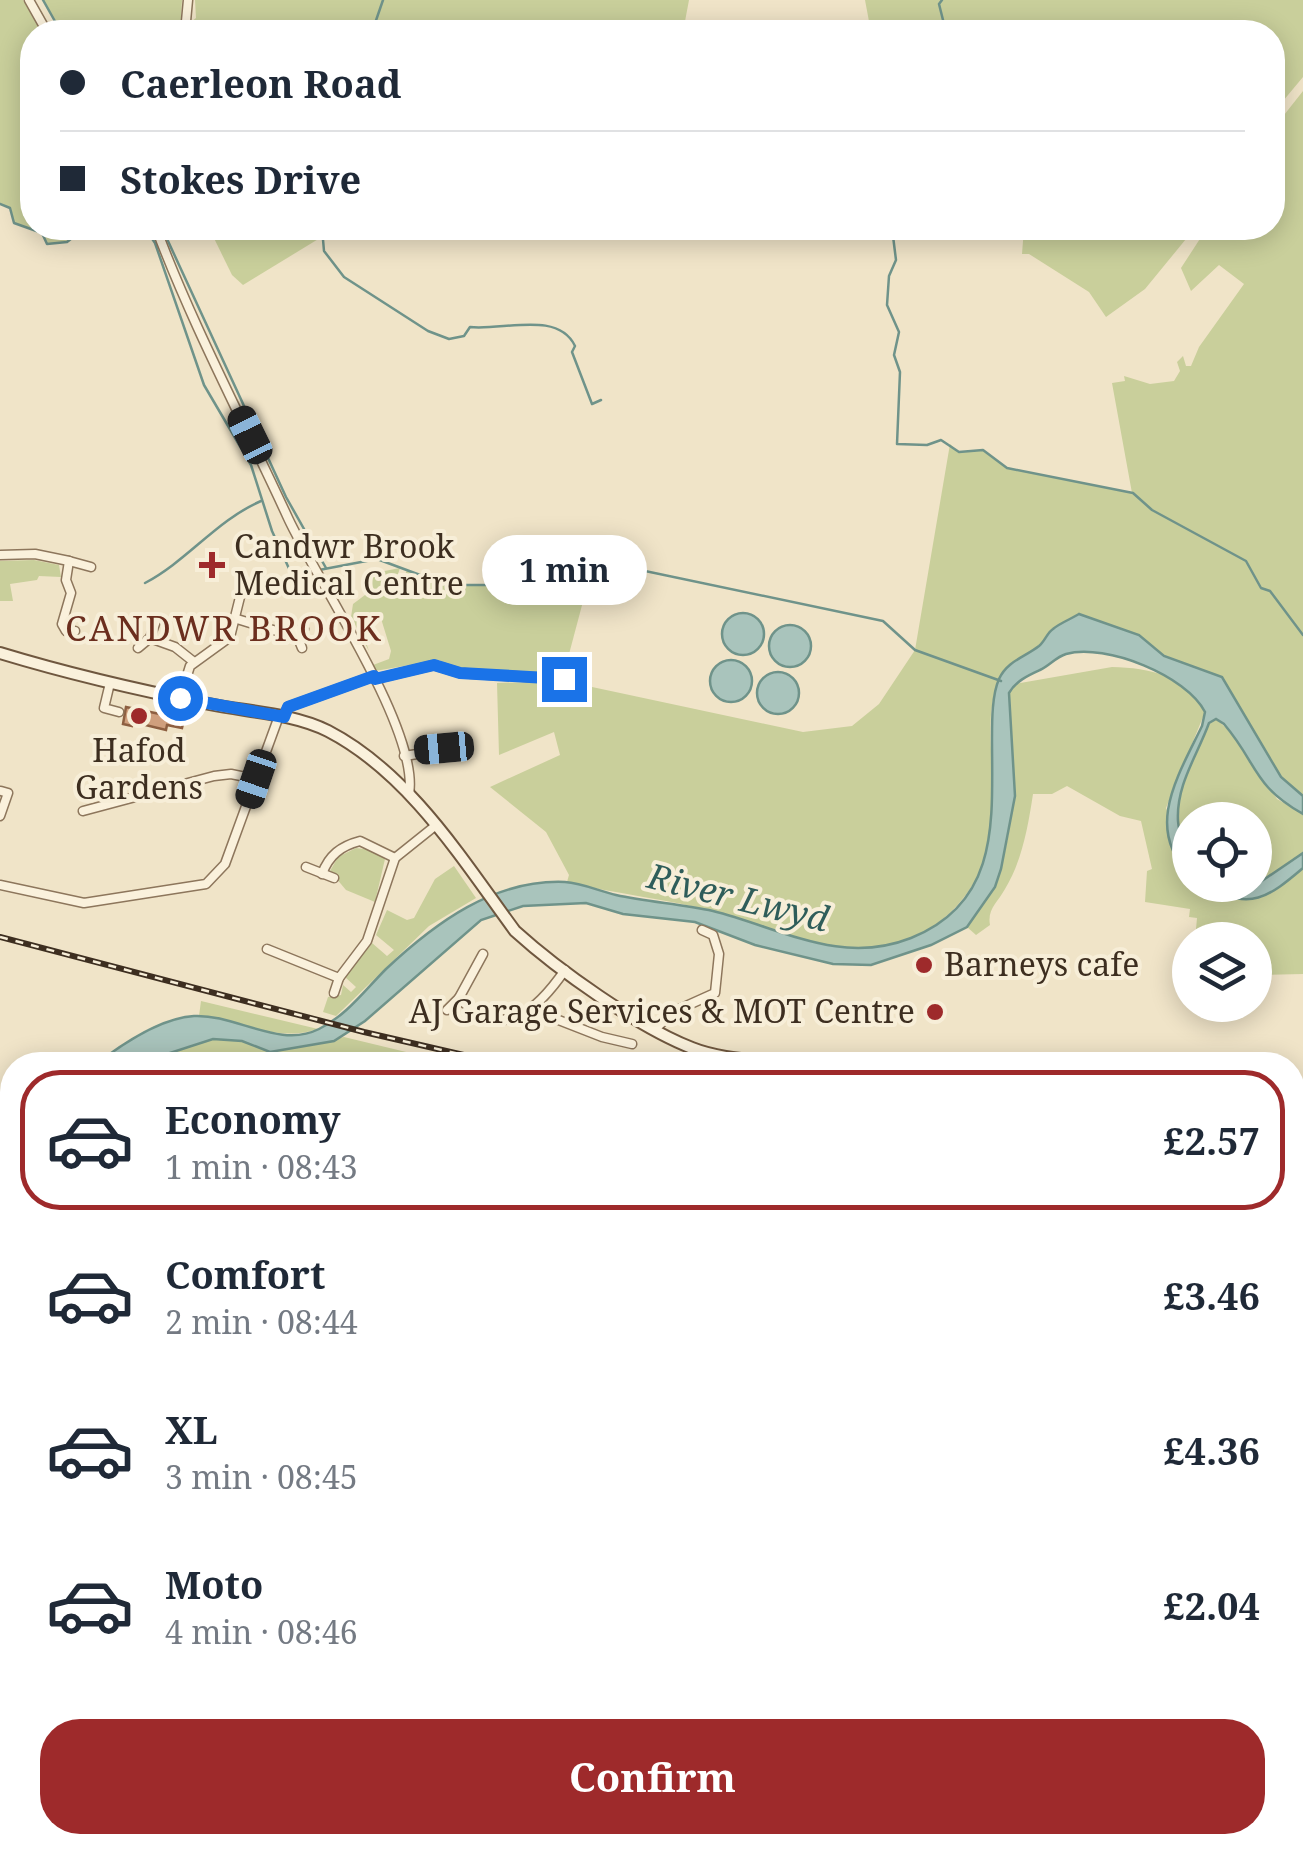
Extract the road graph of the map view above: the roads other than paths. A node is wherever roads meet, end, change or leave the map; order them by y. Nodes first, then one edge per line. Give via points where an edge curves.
1 (161, 240) edge
2 (0, 555) edge
3 (68, 561) junction
4 (91, 566) dead end
5 (242, 589) dead end
6 (85, 590) dead end
7 (71, 594) junction
8 (236, 619) junction
9 (156, 622) dead end
10 (75, 631) dead end
11 (150, 638) junction
12 (138, 648) dead end
13 (302, 648) dead end
14 (0, 654) edge
15 (194, 662) junction
16 (375, 678) junction
17 (564, 679) dead end
18 (110, 683) junction
19 (180, 698) junction
20 (119, 712) dead end
21 (281, 717) junction
22 (464, 747) dead end
23 (404, 756) junction
24 (256, 779) junction
25 (1, 791) edge
26 (409, 794) junction
27 (83, 810) dead end
28 (0, 816) edge
29 (436, 826) junction
30 (395, 858) junction
31 (306, 867) dead end
32 (322, 874) junction
33 (334, 878) dead end
34 (0, 886) edge
35 (702, 930) dead end
36 (296, 946) dead end
37 (267, 949) dead end
38 (483, 954) dead end
39 (290, 959) junction
40 (566, 970) junction
41 (339, 978) junction
42 (334, 993) dead end
43 (459, 998) junction
44 (446, 1010) dead end
45 (533, 1010) junction
46 (656, 1028) junction
47 (625, 1039) dead end
48 (716, 1052) edge

1 - 16 street via 224,383
2 - 3 street
3 - 4 street
3 - 7 street
5 - 8 street
6 - 7 street
7 - 10 street via 62,624
8 - 13 street via 266,630 300,631
8 - 15 street via 226,642
9 - 11 street
11 - 12 street
11 - 15 street
14 - 18 main road
15 - 19 street
16 - 17 street via 434,665 460,673
16 - 21 street via 288,707
16 - 23 street
18 - 19 main road
18 - 20 street via 104,708
19 - 21 main road
21 - 24 street
21 - 26 main road via 340,738
22 - 23 street
23 - 26 street
24 - 27 street via 214,776
24 - 34 street via 225,864 206,884 84,903
25 - 28 street via 8,793
26 - 29 main road
29 - 30 street
29 - 40 main road via 503,914
30 - 32 street via 360,840 339,850
30 - 41 street via 367,942
31 - 32 street
32 - 33 street
35 - 46 street via 713,935 719,954 715,993 674,1010
36 - 39 street
37 - 39 street
38 - 43 street via 471,961
39 - 41 street
40 - 45 street
40 - 46 main road
41 - 42 street
43 - 44 street
43 - 45 street via 472,1011 500,1019
45 - 47 street
46 - 48 main road via 692,1048

